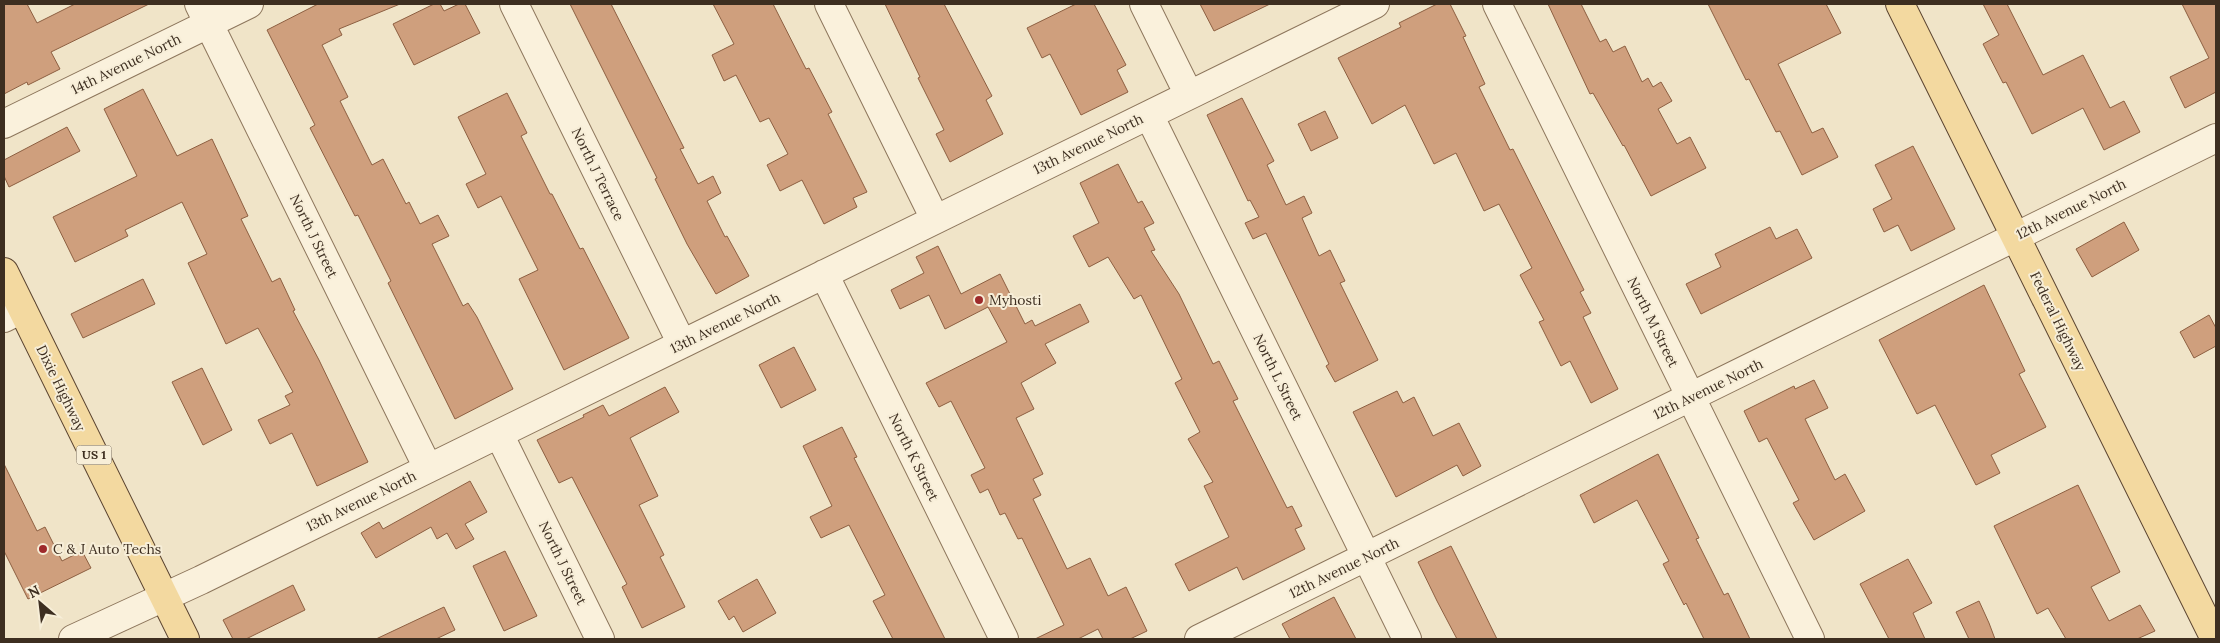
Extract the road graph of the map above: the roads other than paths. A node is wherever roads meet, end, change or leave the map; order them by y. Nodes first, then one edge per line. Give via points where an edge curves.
1 (249, 4) edge
2 (514, 4) edge
3 (829, 4) edge
4 (1144, 4) edge
5 (1375, 4) edge
6 (1497, 4) edge
7 (1900, 4) edge
8 (204, 14) edge
9 (1189, 95) junction
10 (1148, 115) junction
11 (4, 124) edge
12 (2216, 138) edge
13 (935, 219) junction
14 (2016, 236) junction
15 (4, 272) edge
16 (824, 274) junction
17 (13, 314) edge
18 (682, 344) junction
19 (1691, 398) junction
20 (499, 434) junction
21 (428, 468) junction
22 (1366, 557) junction
23 (164, 598) junction
24 (73, 639) edge
25 (184, 639) edge
26 (600, 639) edge
27 (1004, 639) edge
28 (1199, 639) edge
29 (1406, 639) edge
30 (1810, 639) edge
31 (2215, 639) edge

1 - 8 street, 14th Avenue North
2 - 18 street, North J Terrace
3 - 13 street
4 - 9 street
5 - 9 street, 13th Avenue North
6 - 19 street, North M Street
7 - 14 main road, Federal Highway
8 - 11 street, 14th Avenue North
8 - 21 street, North J Street
9 - 10 street, 13th Avenue North
10 - 13 street, 13th Avenue North
10 - 22 street, North L Street
12 - 14 street, 12th Avenue North
13 - 16 street, 13th Avenue North
14 - 19 street, 12th Avenue North
14 - 31 main road, Federal Highway
15 - 17 main road, Dixie Highway / US 1
16 - 18 street, 13th Avenue North
16 - 27 street, North K Street
17 - 23 main road, Dixie Highway / US 1
18 - 20 street, 13th Avenue North
19 - 22 street, 12th Avenue North
19 - 30 street, North M Street
20 - 21 street, 13th Avenue North
20 - 26 street, North J Street
21 - 23 street, 13th Avenue North
22 - 28 street, 12th Avenue North
22 - 29 street, North L Street
23 - 24 street, 13th Avenue North
23 - 25 main road, Dixie Highway / US 1

